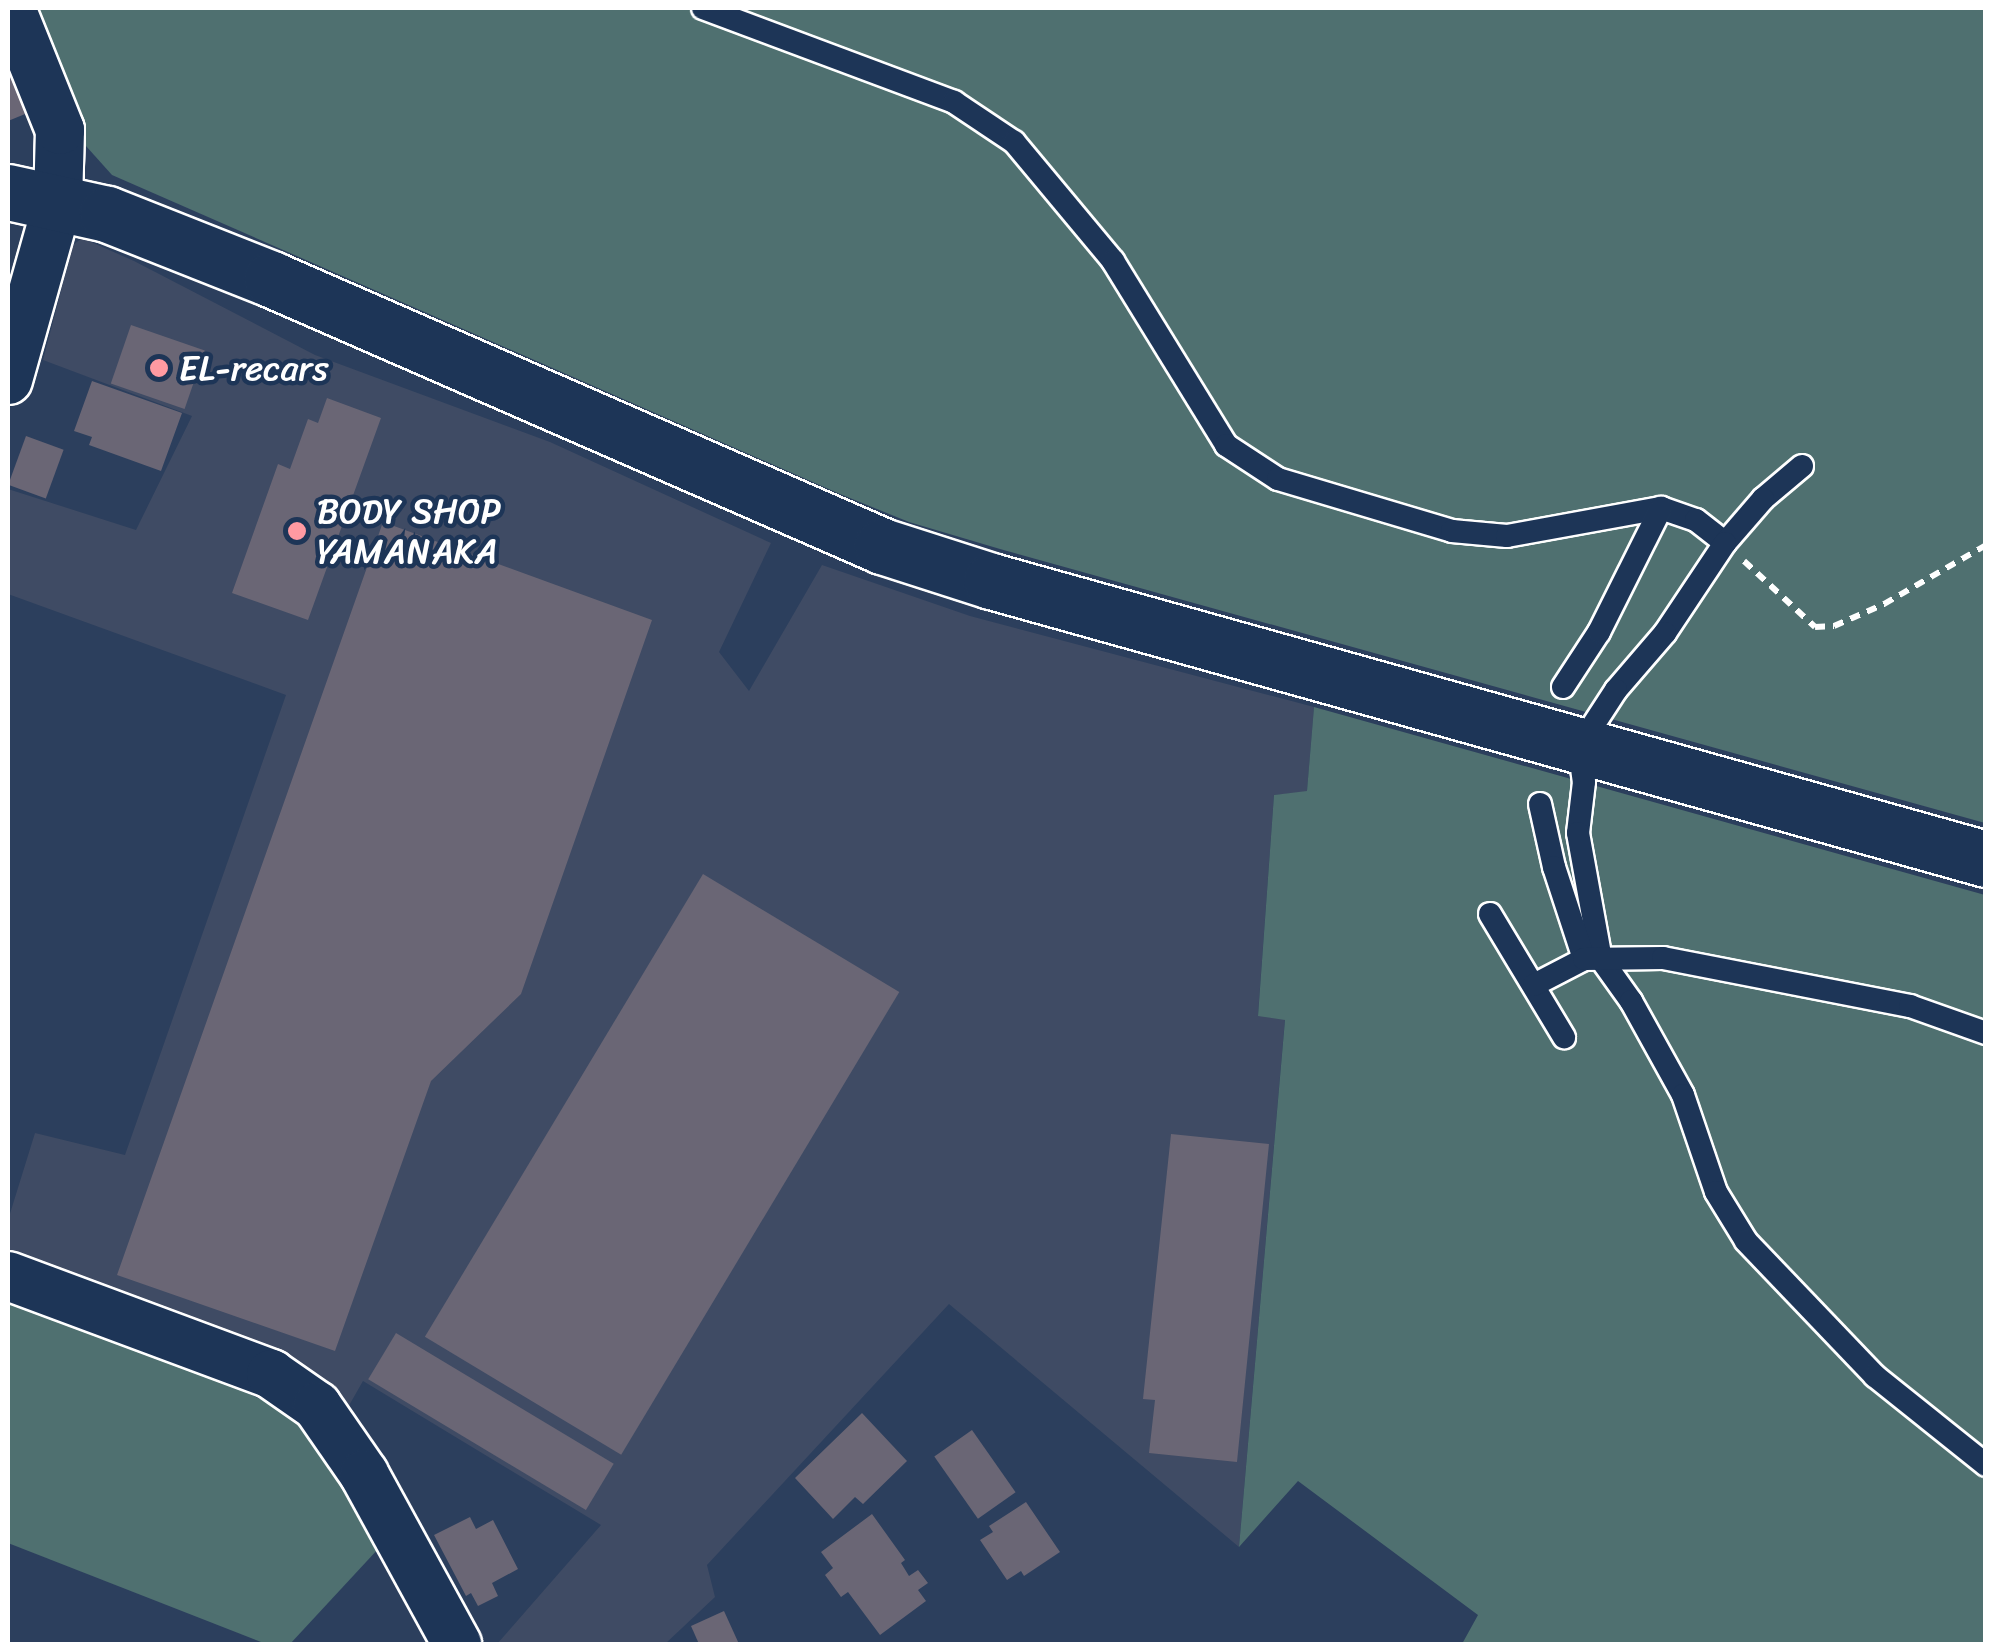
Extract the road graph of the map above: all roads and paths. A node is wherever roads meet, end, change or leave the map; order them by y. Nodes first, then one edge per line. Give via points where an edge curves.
1 (11, 8) edge
2 (703, 8) edge
3 (33, 197) edge
4 (8, 380) edge
5 (1802, 466) dead end
6 (1661, 508) junction
7 (1725, 543) junction
8 (1986, 545) edge
9 (1563, 687) dead end
10 (1579, 747) junction
11 (1540, 804) dead end
12 (1986, 859) edge
13 (1490, 914) dead end
14 (1593, 959) junction
15 (1534, 985) junction
16 (1986, 1032) edge
17 (1564, 1037) dead end
18 (8, 1276) edge
19 (1986, 1466) edge
20 (457, 1644) edge

1 - 3 street via 60,130
2 - 6 lane via 954,102 1014,142 1113,261 1226,445 1278,478 1452,532 1508,536
3 - 4 street
3 - 10 street via 107,214 271,278 882,546
5 - 7 lane
6 - 7 lane via 1696,520
6 - 9 lane via 1599,632
7 - 8 path via 1815,628 1884,604
7 - 10 lane
10 - 12 street
10 - 14 lane via 1584,782 1578,833
11 - 14 lane via 1554,868
13 - 15 lane
14 - 15 lane
14 - 16 lane via 1664,958 1910,1006
14 - 19 lane via 1683,1094 1716,1192 1746,1241 1875,1376
15 - 17 lane
18 - 20 street via 271,1374 317,1406 364,1474

